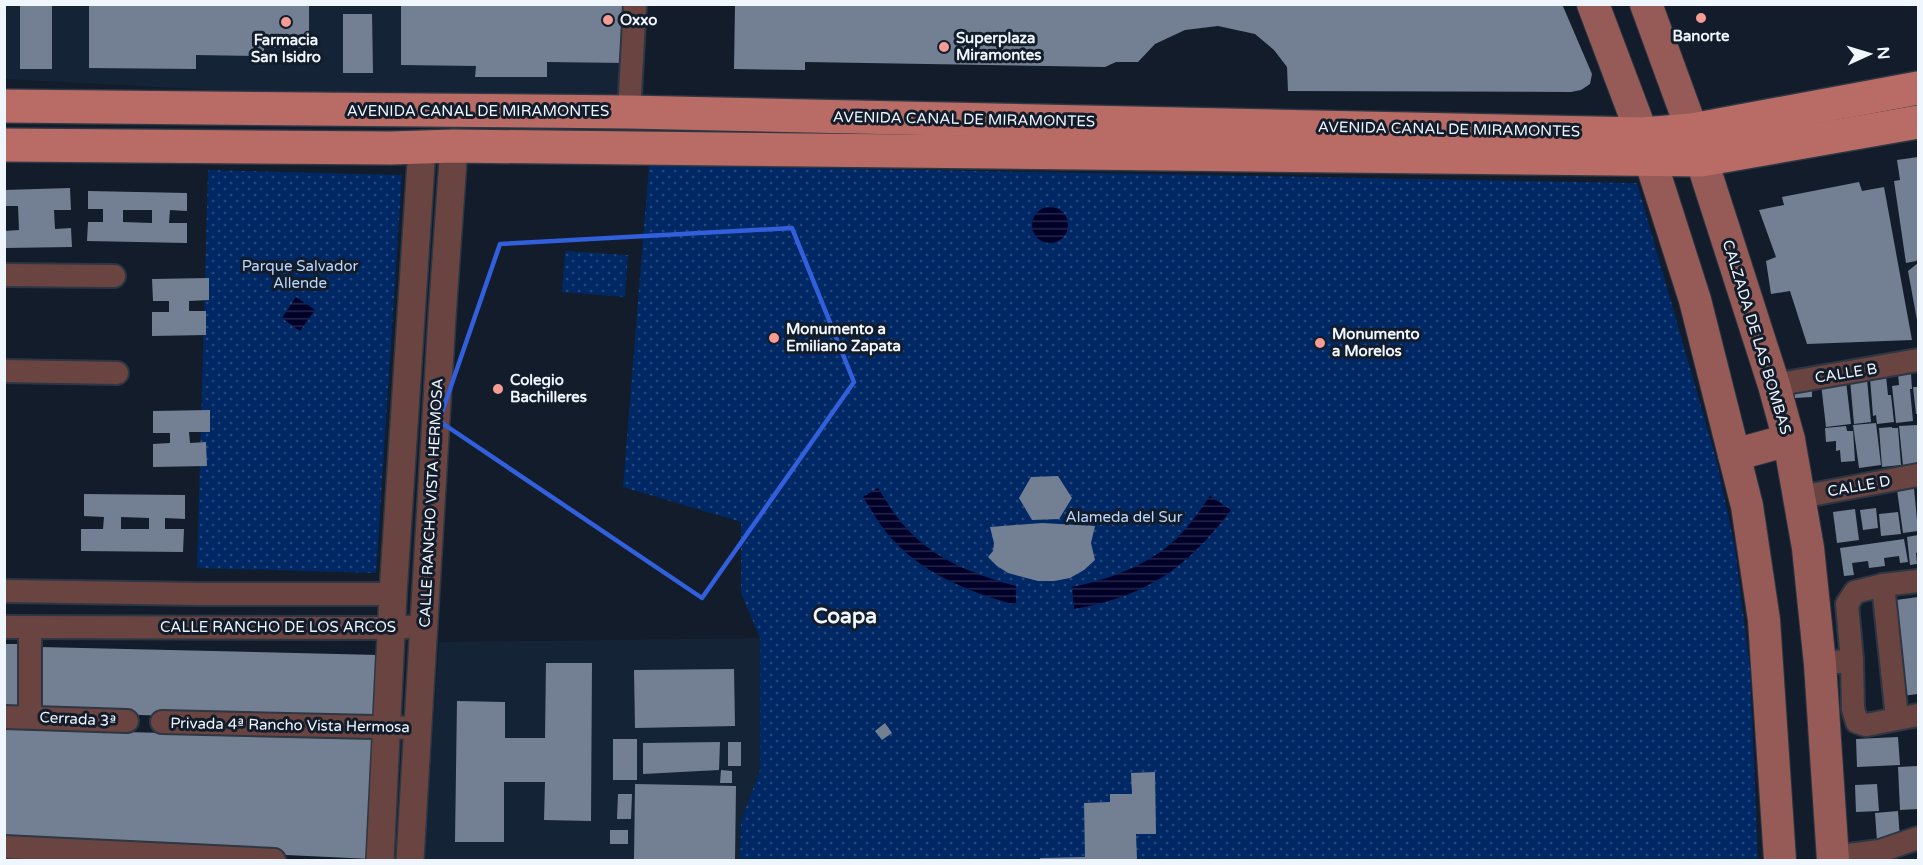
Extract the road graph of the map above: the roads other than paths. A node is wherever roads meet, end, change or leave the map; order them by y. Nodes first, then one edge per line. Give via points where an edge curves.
1 (635, 4) edge
2 (1593, 4) edge
3 (1646, 4) edge
4 (1918, 88) edge
5 (4, 106) edge
6 (629, 112) junction
7 (1918, 122) edge
8 (4, 145) edge
9 (1697, 145) junction
10 (438, 146) junction
11 (1646, 147) junction
12 (4, 275) edge
13 (114, 276) dead end
14 (1918, 360) edge
15 (4, 371) edge
16 (117, 373) dead end
17 (1774, 385) junction
18 (1789, 440) junction
19 (1734, 455) junction
20 (1918, 475) edge
21 (1800, 497) junction
22 (1918, 581) edge
23 (1883, 585) junction
24 (4, 591) edge
25 (133, 593) junction
26 (393, 594) junction
27 (132, 626) junction
28 (425, 626) junction
29 (4, 627) edge
30 (30, 627) junction
31 (391, 628) junction
32 (1852, 660) junction
33 (1820, 664) junction
34 (30, 716) junction
35 (1908, 716) edge
36 (4, 717) edge
37 (127, 721) dead end
38 (162, 722) dead end
39 (387, 727) junction
40 (418, 728) junction
41 (1918, 838) edge
42 (4, 847) edge
43 (1833, 859) edge
44 (274, 861) edge
45 (380, 861) edge
46 (410, 861) edge
47 (1780, 861) edge

1 - 6 street
2 - 11 main road
3 - 9 main road, CALZADA DE LAS BOMBAS
4 - 9 main road, AVENIDA CANAL DE MIRAMONTES
5 - 6 main road, AVENIDA CANAL DE MIRAMONTES
6 - 11 main road, AVENIDA CANAL DE MIRAMONTES
7 - 9 main road, AVENIDA CANAL DE MIRAMONTES
8 - 10 main road, AVENIDA CANAL DE MIRAMONTES
9 - 11 main road, AVENIDA CANAL DE MIRAMONTES
9 - 17 main road, CALZADA DE LAS BOMBAS
10 - 11 main road, AVENIDA CANAL DE MIRAMONTES
10 - 26 street, CALLE RANCHO VISTA HERMOSA
10 - 28 street, CALLE RANCHO VISTA HERMOSA via 442,306
11 - 19 main road via 1695,300
12 - 13 street
14 - 17 street, CALLE B
15 - 16 street
17 - 18 main road, CALZADA DE LAS BOMBAS
18 - 19 main road
18 - 21 main road, CALZADA DE LAS BOMBAS
19 - 47 main road via 1747,506 1764,620
20 - 21 street, CALLE D
21 - 33 main road, CALZADA DE LAS BOMBAS
22 - 23 street
23 - 32 street via 1855,592 1847,604
23 - 35 street
24 - 25 street
25 - 26 street
25 - 27 street
26 - 31 street, CALLE RANCHO VISTA HERMOSA
27 - 30 street, CALLE RANCHO DE LOS ARCOS
27 - 31 street, CALLE RANCHO DE LOS ARCOS
28 - 31 street, CALLE RANCHO DE LOS ARCOS
28 - 40 street, CALLE RANCHO VISTA HERMOSA
29 - 30 street, CALLE RANCHO DE LOS ARCOS
30 - 34 street, Cerrada 3ª
31 - 39 street, CALLE RANCHO VISTA HERMOSA
32 - 33 street
32 - 35 street via 1852,709 1857,722 1866,724
33 - 43 main road, CALZADA DE LAS BOMBAS
34 - 36 street, Cerrada 3ª
34 - 37 street, Cerrada 3ª
38 - 39 street, Privada 4ª Rancho Vista Hermosa
39 - 40 street, Privada 4ª Rancho Vista Hermosa
39 - 45 street, CALLE RANCHO VISTA HERMOSA
40 - 46 street, CALLE RANCHO VISTA HERMOSA
41 - 43 street via 1880,851
42 - 44 street

